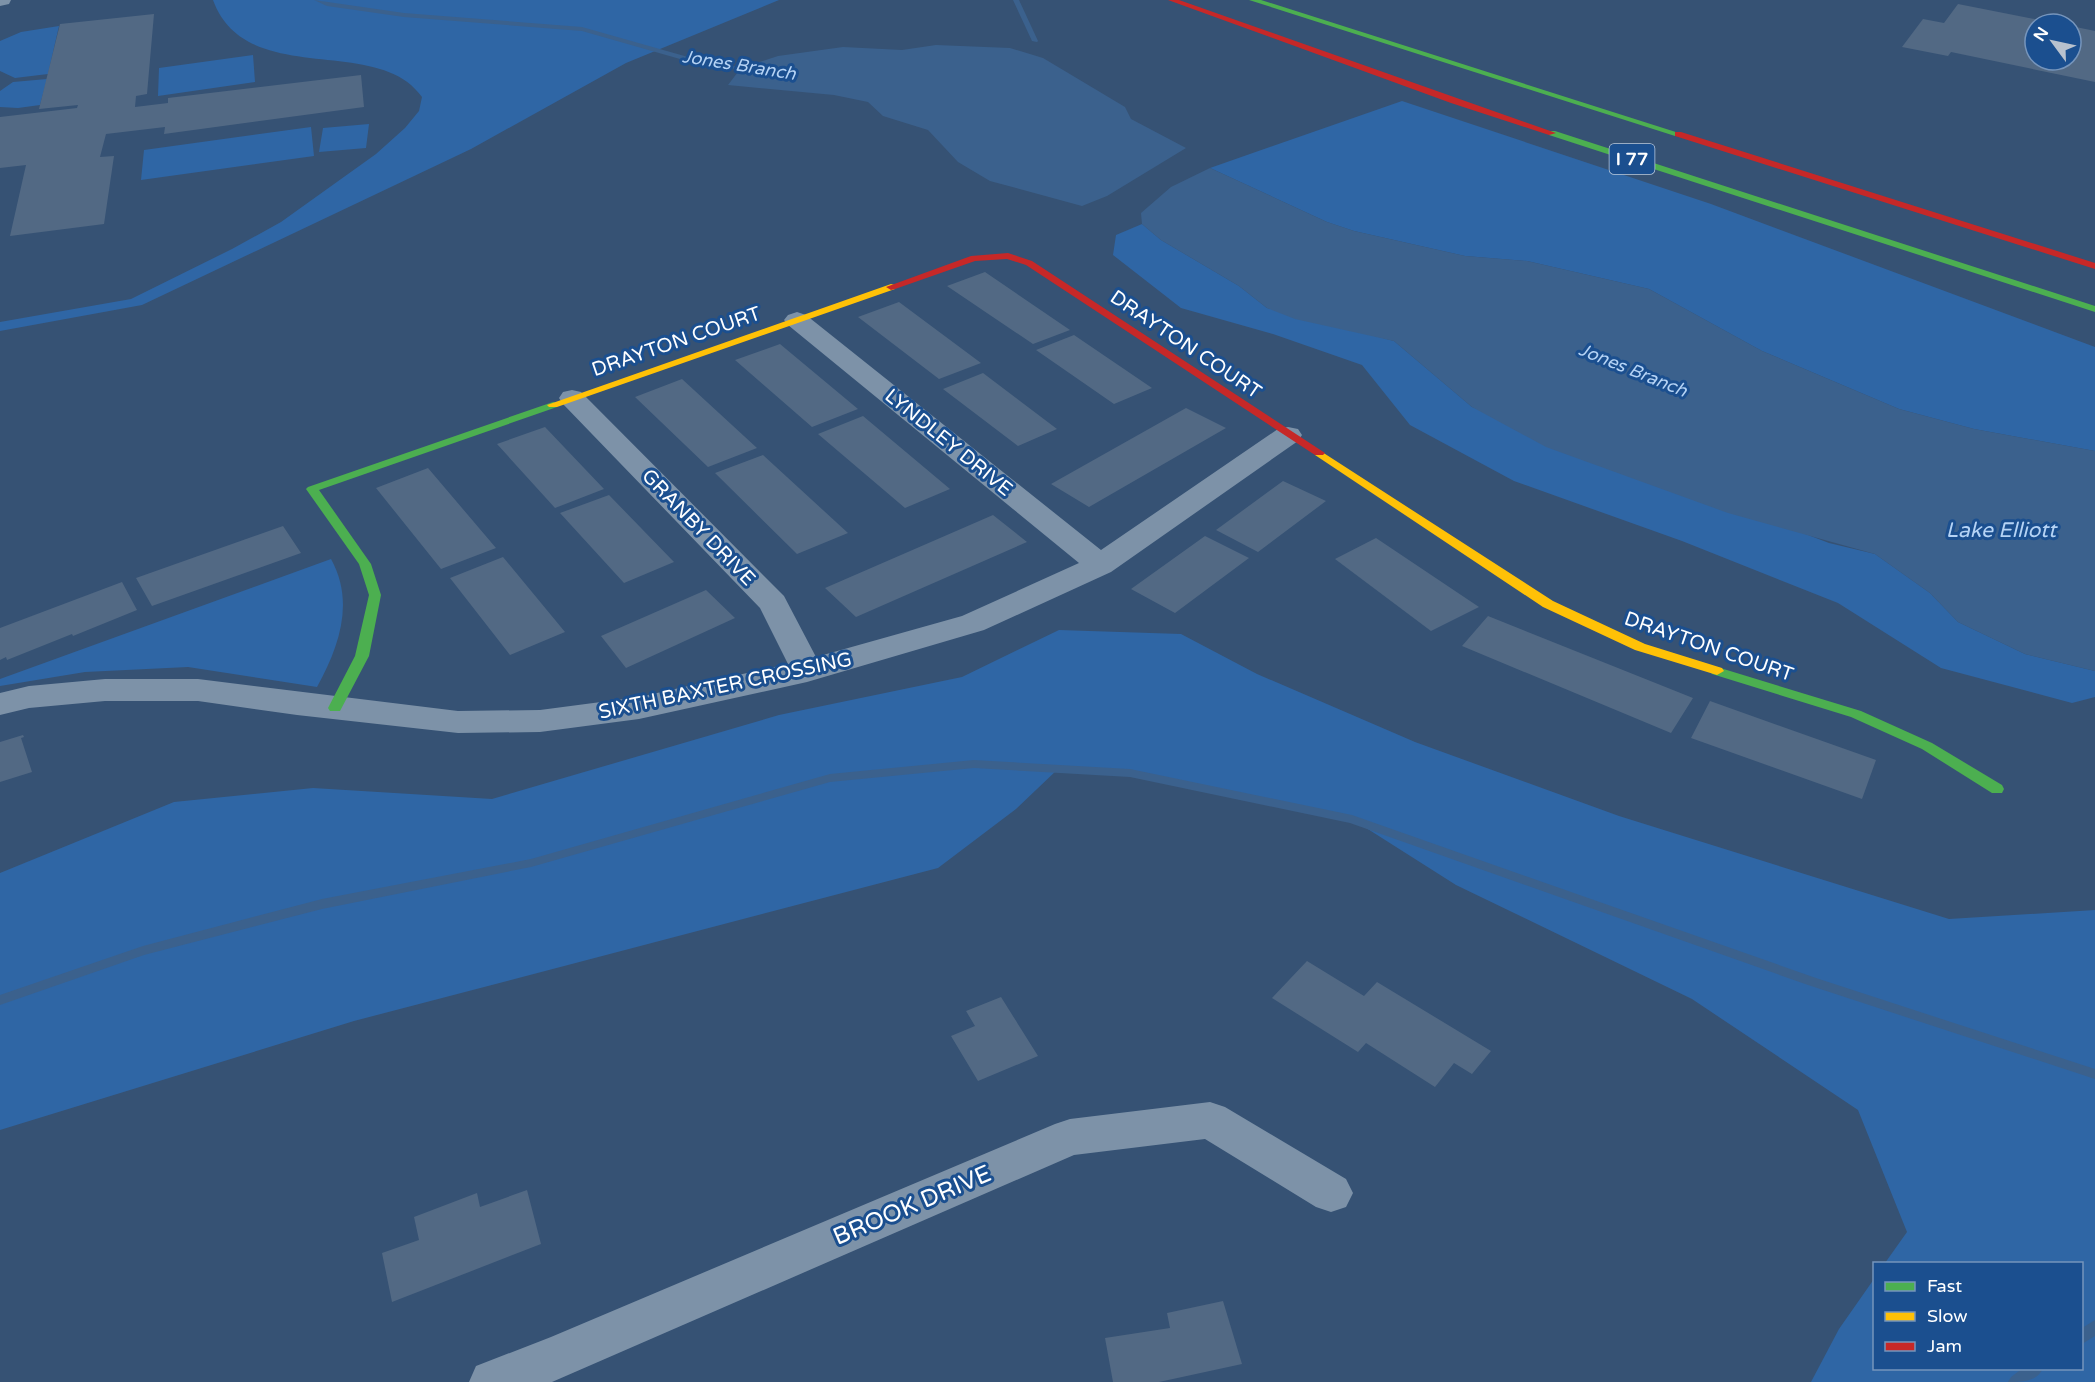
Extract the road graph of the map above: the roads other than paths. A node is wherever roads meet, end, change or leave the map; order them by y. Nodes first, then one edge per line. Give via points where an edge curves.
1 (1172, 0) edge
2 (1253, 0) edge
3 (2095, 266) edge
4 (2095, 309) edge
5 (798, 320) junction
6 (572, 398) junction
7 (1288, 435) junction
8 (1100, 565) junction
9 (807, 670) junction
10 (0, 704) edge
11 (335, 708) junction
12 (1997, 789) dead end
13 (1331, 1192) dead end
14 (565, 1369) edge
15 (493, 1382) edge

1 - 4 main road, I 77 via 1454,101
2 - 3 main road, I 77
5 - 6 main road, DRAYTON COURT
5 - 7 main road, DRAYTON COURT via 974,258 1008,256 1029,263
5 - 8 street, LYNDLEY DRIVE
6 - 9 street, GRANBY DRIVE via 773,603
6 - 11 main road, DRAYTON COURT via 312,489 365,564 375,595 362,656
7 - 8 street, SIXTH BAXTER CROSSING
7 - 12 main road, DRAYTON COURT via 1548,604 1640,647 1856,714 1927,746
8 - 9 street, SIXTH BAXTER CROSSING via 973,623
9 - 11 street, SIXTH BAXTER CROSSING via 639,708 540,721 458,722
10 - 11 street, SIXTH BAXTER CROSSING via 29,697 105,690 198,690
13 - 14 street, BROOK DRIVE via 1210,1120 1070,1137
14 - 15 street, BROOK DRIVE

